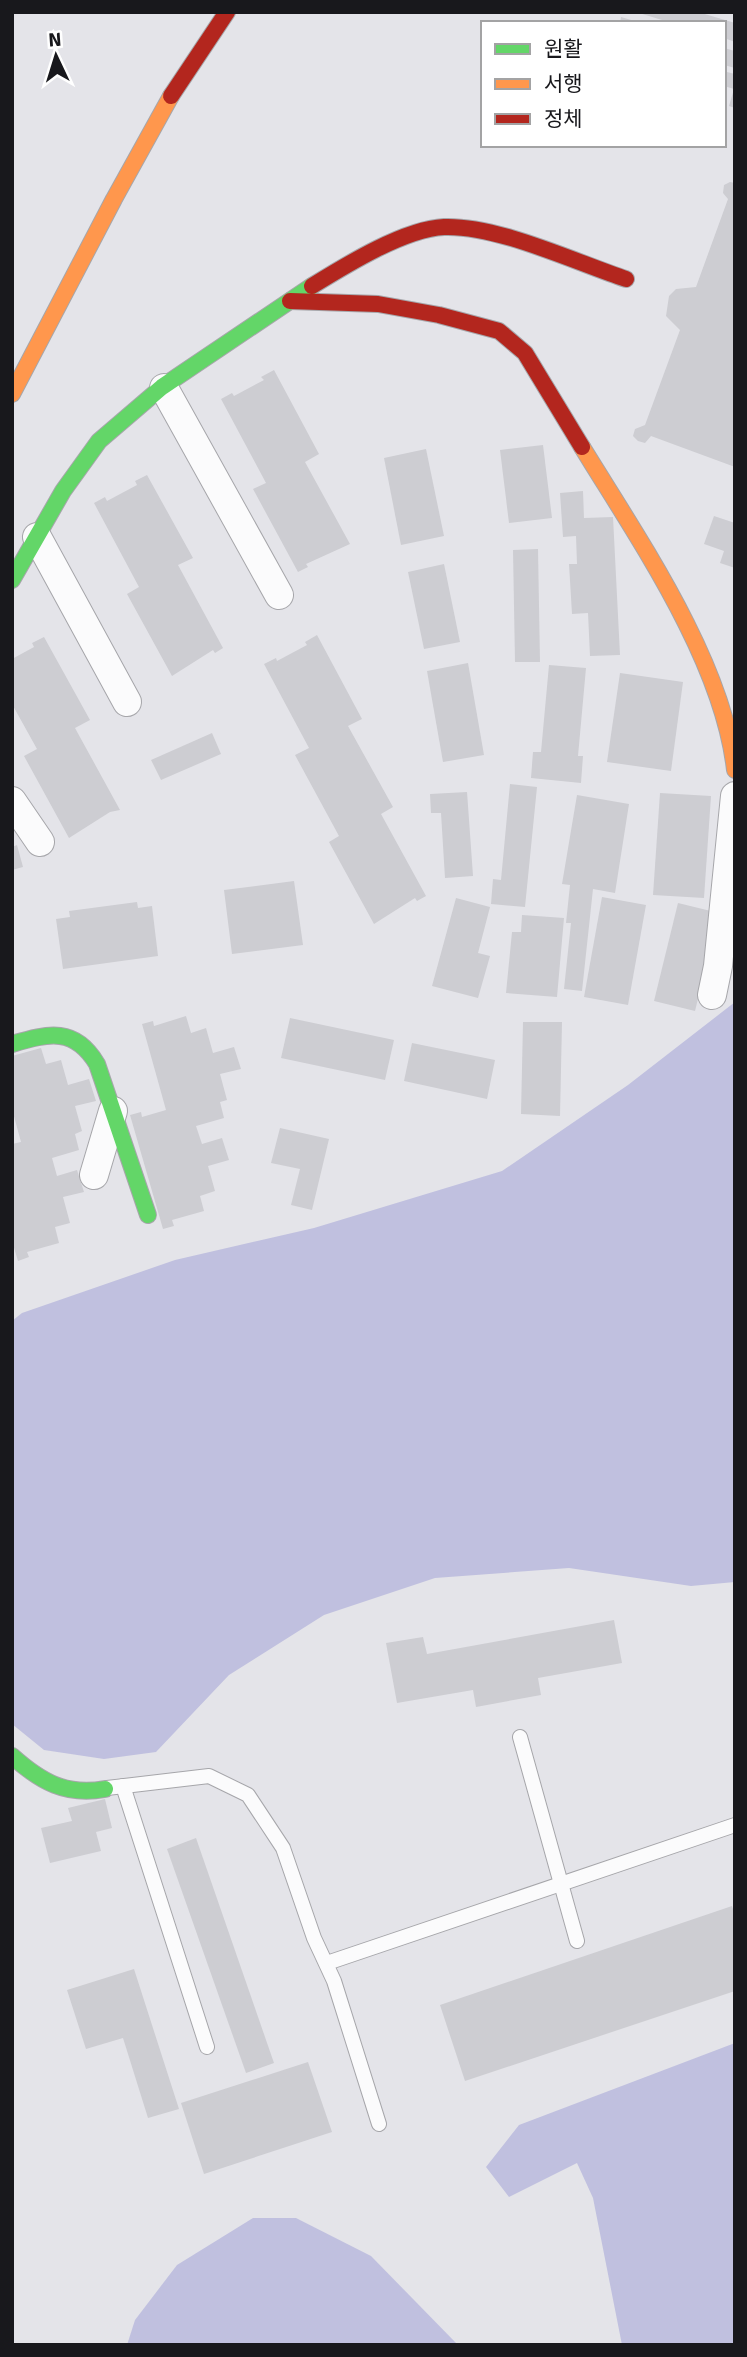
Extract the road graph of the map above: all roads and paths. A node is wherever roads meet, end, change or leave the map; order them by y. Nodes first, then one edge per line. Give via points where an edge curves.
1 (227, 12) edge
2 (626, 279) dead end
3 (290, 301) junction
4 (164, 388) junction
5 (12, 394) edge
6 (37, 537) junction
7 (12, 580) edge
8 (279, 595) dead end
9 (127, 702) dead end
10 (735, 770) edge
11 (735, 796) edge
12 (12, 801) edge
13 (40, 842) dead end
14 (712, 995) dead end
15 (12, 1044) edge
16 (113, 1111) junction
17 (94, 1175) dead end
18 (148, 1215) dead end
19 (520, 1737) dead end
20 (12, 1756) edge
21 (123, 1786) junction
22 (105, 1789) joint
23 (735, 1825) edge
24 (559, 1884) junction
25 (577, 1941) dead end
26 (327, 1963) junction
27 (207, 2047) dead end
28 (379, 2124) dead end

1 - 5 street via 143,148
2 - 3 street via 476,231 441,226 415,232 368,255
3 - 4 street via 235,333
3 - 10 street via 378,304 439,316 499,331 526,353 701,652 731,734
4 - 6 street via 100,440
4 - 8 street
6 - 7 street
6 - 9 street
11 - 14 street
12 - 13 street
15 - 16 street via 68,1037 85,1045 97,1064
16 - 17 street
16 - 18 street
19 - 24 lane
20 - 22 street via 68,1793
21 - 22 lane
21 - 26 lane via 209,1776 248,1795 283,1848
21 - 27 lane
23 - 24 lane
24 - 25 lane
24 - 26 lane
26 - 28 lane

